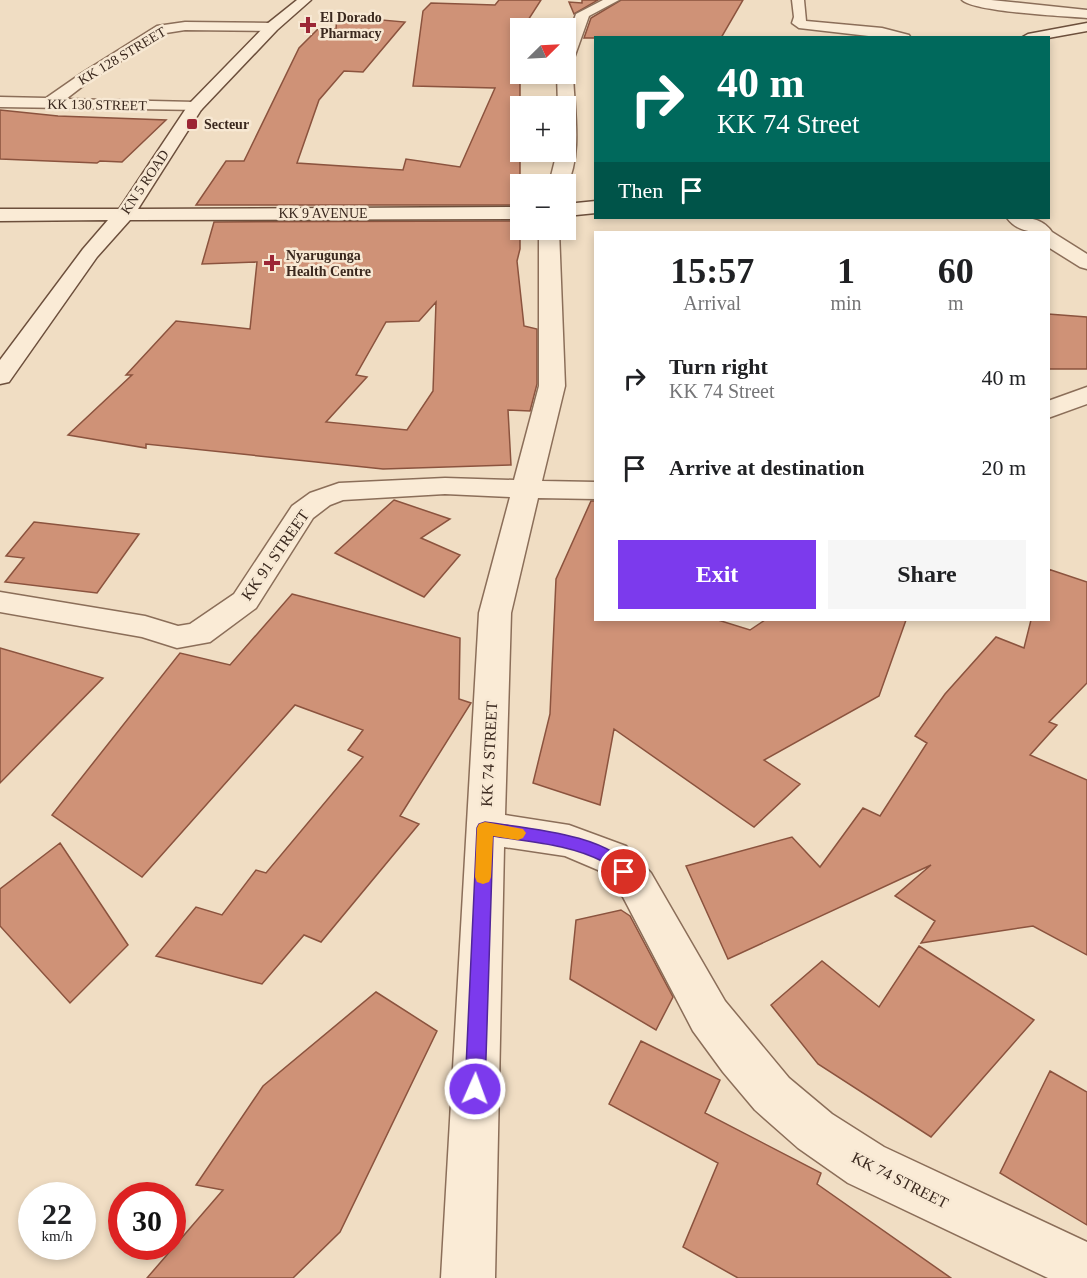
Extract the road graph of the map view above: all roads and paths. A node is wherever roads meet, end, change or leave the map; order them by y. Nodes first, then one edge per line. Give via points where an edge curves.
1 (305, 0) edge
2 (613, 0) edge
3 (798, 0) edge
4 (968, 0) edge
5 (1087, 14) edge
6 (272, 27) junction
7 (1087, 27) edge
8 (576, 32) edge
9 (897, 36) edge
10 (1039, 36) edge
11 (565, 84) edge
12 (0, 102) edge
13 (49, 104) junction
14 (195, 107) junction
15 (562, 174) edge
16 (594, 207) edge
17 (576, 209) edge
18 (510, 213) edge
19 (125, 214) junction
20 (0, 215) edge
21 (1019, 219) edge
22 (1040, 231) edge
23 (1050, 238) edge
24 (549, 240) edge
25 (1087, 263) edge
26 (0, 377) edge
27 (1087, 395) edge
28 (1050, 409) edge
29 (527, 490) junction
30 (594, 491) edge
31 (0, 602) edge
32 (485, 828) junction
33 (1087, 1269) edge
34 (468, 1278) edge

1 - 6 street, KN 5 ROAD
2 - 8 street via 582,14
3 - 9 street via 799,23 804,25
4 - 5 street
6 - 13 street, KK 128 STREET via 162,29
6 - 14 street, KN 5 ROAD
7 - 10 street
11 - 15 street via 568,136
12 - 13 street, KK 130 STREET
13 - 14 street, KK 130 STREET
14 - 19 street, KN 5 ROAD
16 - 17 street
18 - 19 street, KK 9 AVENUE
19 - 20 street, KK 9 AVENUE
19 - 26 street, KN 5 ROAD via 90,253
21 - 22 street
23 - 25 street
24 - 29 street, KK 74 STREET via 552,386
27 - 28 street
29 - 30 street, KK 91 STREET
29 - 31 street, KK 91 STREET via 445,486 359,489 320,499 302,512 245,601 198,634 177,637 145,627
29 - 32 street, KK 74 STREET via 495,613
32 - 33 street, KK 74 STREET via 569,841 612,858 637,885 715,1024 772,1094 815,1131 866,1165
32 - 34 street

